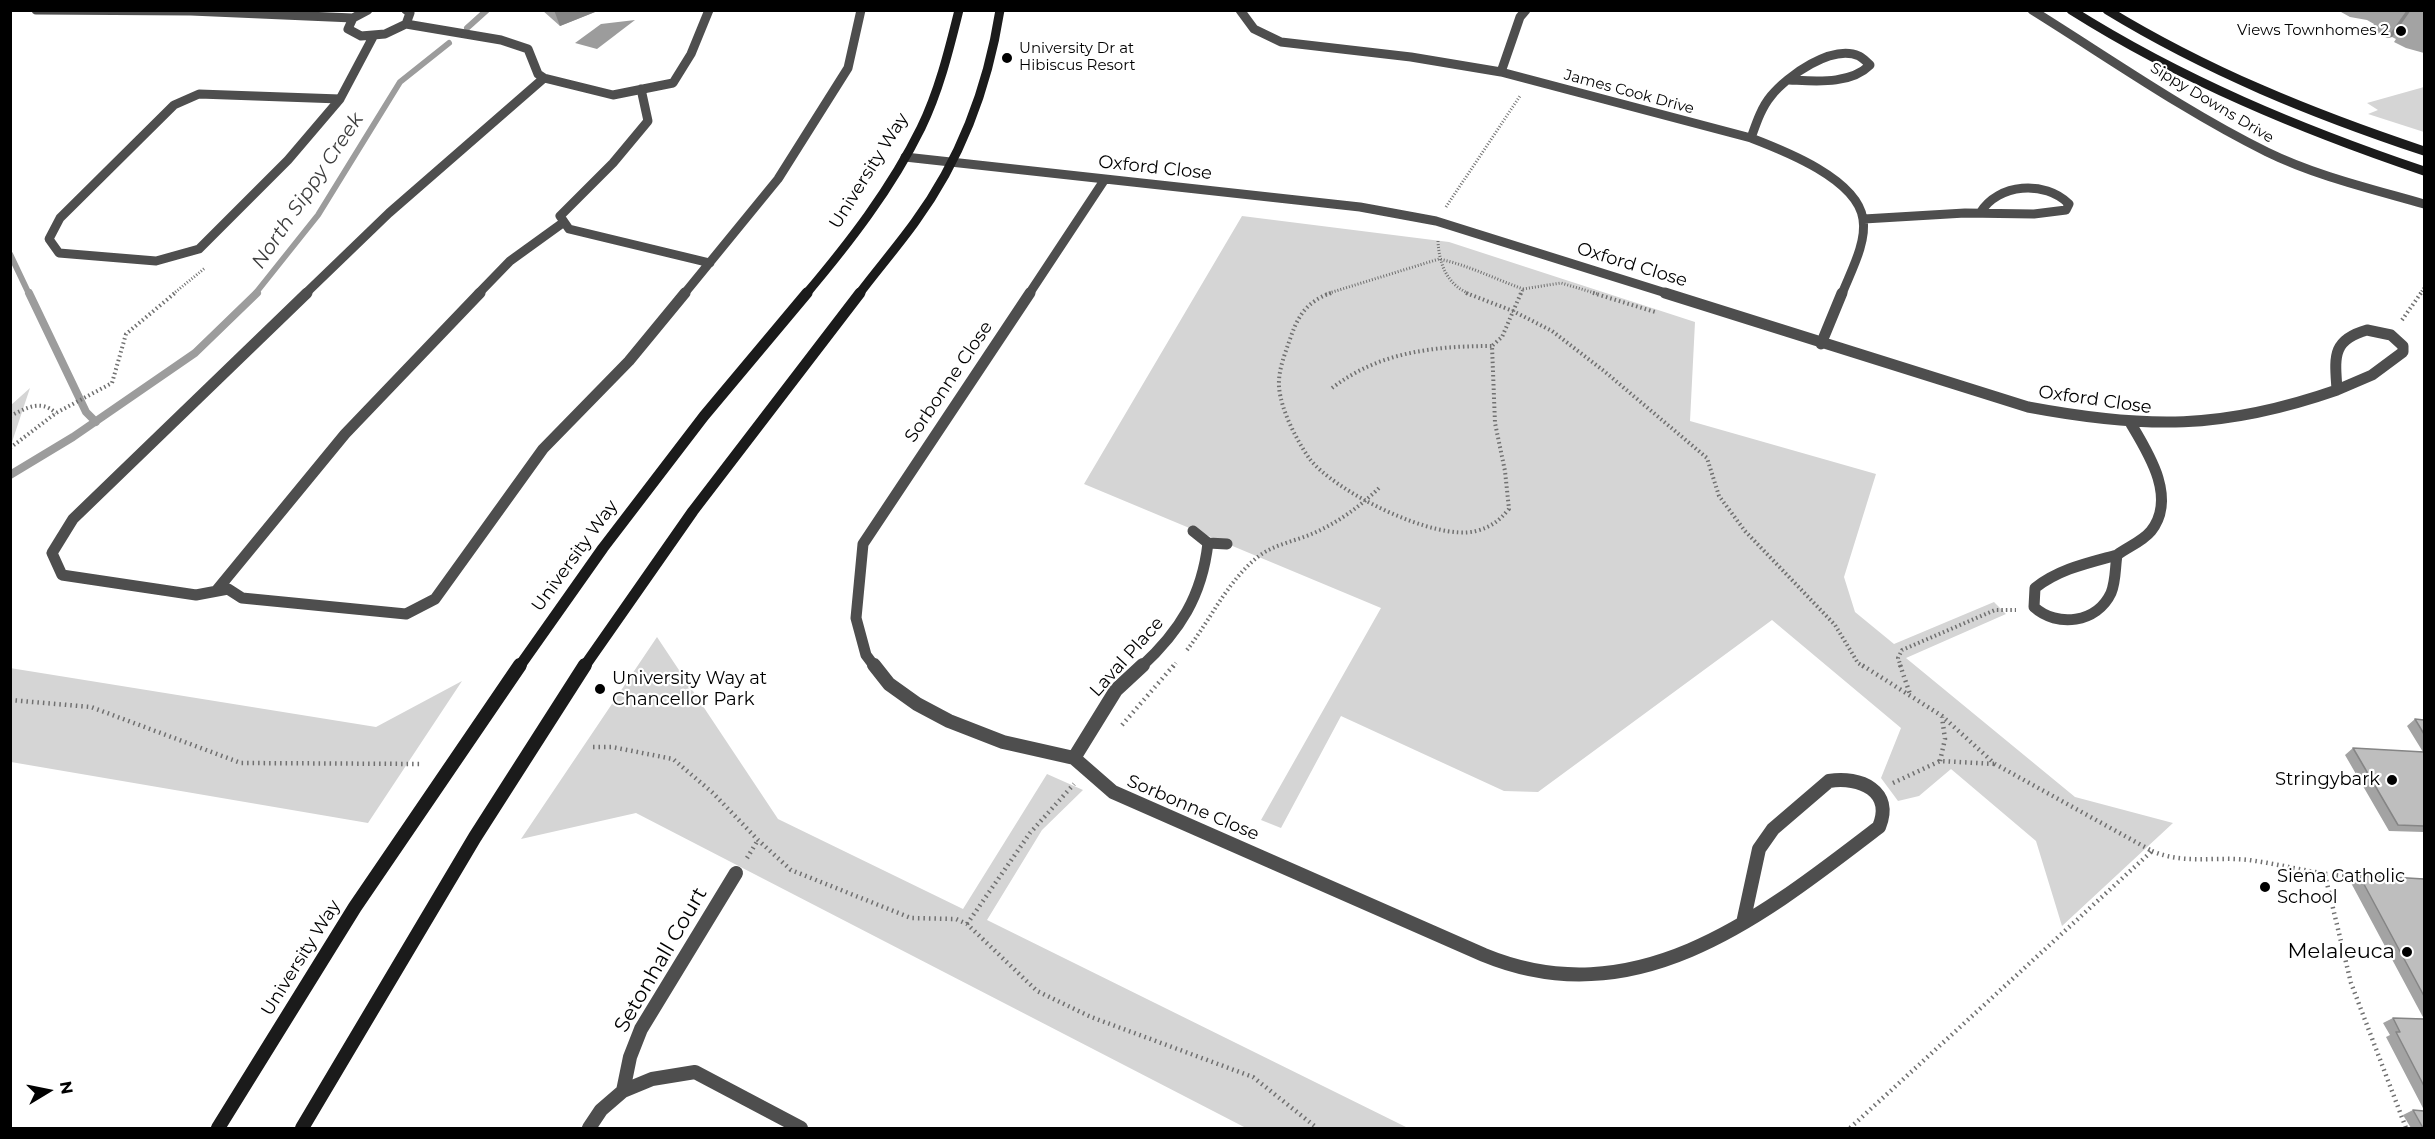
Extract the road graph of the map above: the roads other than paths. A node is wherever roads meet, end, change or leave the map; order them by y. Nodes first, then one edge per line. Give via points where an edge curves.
1 (36, 10) edge
2 (369, 10) edge
3 (406, 10) edge
4 (709, 10) edge
5 (861, 10) edge
6 (959, 10) edge
7 (1000, 10) edge
8 (1240, 10) edge
9 (1526, 10) edge
10 (2032, 10) edge
11 (2071, 10) edge
12 (2107, 10) edge
13 (127, 11) edge
14 (272, 12) edge
15 (353, 18) junction
16 (406, 24) junction
17 (374, 35) junction
18 (1501, 72) junction
19 (544, 78) junction
20 (1789, 80) junction
21 (642, 89) junction
22 (340, 99) junction
23 (1751, 138) junction
24 (2424, 151) edge
25 (905, 157) junction
26 (952, 163) junction
27 (2424, 171) edge
28 (1105, 179) junction
29 (2424, 204) edge
30 (1980, 213) junction
31 (1864, 219) junction
32 (564, 222) junction
33 (710, 263) junction
34 (1821, 344) junction
35 (2337, 390) junction
36 (2131, 424) junction
37 (1193, 531) dead end
38 (1208, 543) junction
39 (1227, 544) dead end
40 (2117, 555) junction
41 (216, 591) junction
42 (1074, 758) junction
43 (736, 873) dead end
44 (1743, 923) junction
45 (623, 1091) junction
46 (218, 1128) edge
47 (302, 1128) edge
48 (589, 1128) edge
49 (801, 1128) edge

1 - 13 street
2 - 15 street
3 - 16 street via 410,13
4 - 21 street via 691,54 673,83
5 - 33 street via 848,68 778,179
6 - 25 main road, University Way via 942,76
7 - 26 main road via 985,81
8 - 18 street, James Cook Drive via 1254,29 1281,42
9 - 18 street
10 - 29 street, Sippy Downs Drive via 2269,153 2335,178
11 - 27 main road, Sippy Downs Drive via 2145,54 2226,94
12 - 24 main road, Sippy Downs Drive via 2156,39 2243,81 2338,121
13 - 14 street
14 - 15 street
15 - 17 street via 348,29 361,36
16 - 17 street
16 - 19 street via 501,40 528,49 538,74
17 - 22 street
18 - 23 street, James Cook Drive
19 - 21 street via 613,95
19 - 41 street via 360,241 73,519 52,553 62,575 196,595
20 - 20 street via 1798,70 1833,55 1857,55 1870,65 1851,77
20 - 23 street via 1772,94
21 - 32 street via 648,121 560,216
22 - 22 street via 288,160 199,249 156,261 58,253 49,239 60,218 174,105 199,94
23 - 31 street, James Cook Drive via 1791,153 1828,175 1854,201
25 - 26 street, Oxford Close
25 - 46 main road, University Way via 841,252 652,482 523,662 355,907
26 - 28 street, Oxford Close
26 - 47 main road via 916,221 753,430 599,645 439,898
28 - 34 street, Oxford Close via 1360,207 1436,221
28 - 42 street, Sorbonne Close via 863,544 856,618 866,655 889,684 917,704 1003,742
30 - 30 street via 2002,193 2018,190 2053,190 2069,204 2067,210 2050,214
30 - 31 street
31 - 34 street via 1862,239
32 - 33 street via 569,229
32 - 41 street via 510,261 345,434
33 - 41 street via 629,361 543,449 435,599 406,615 242,598 228,589
34 - 36 street, Oxford Close via 2028,407
35 - 35 street, Oxford Close via 2360,382 2396,359 2403,346 2391,335 2355,332 2340,342 2335,353
35 - 36 street, Oxford Close via 2255,416 2186,424
36 - 40 street via 2161,487 2160,513 2151,531
37 - 38 street
38 - 39 street
38 - 42 street, Laval Place via 1205,569 1185,618 1164,646 1116,690
40 - 40 street via 2111,592 2102,605 2065,622 2041,615 2034,607 2035,588 2045,579
42 - 44 street, Sorbonne Close via 1113,792 1507,964 1542,971 1612,973 1679,956
43 - 45 street, Setonhall Court via 641,1029
44 - 44 street, Sorbonne Close via 1759,849 1773,829 1829,781 1855,780 1875,792 1885,807 1885,819 1879,827 1801,887
45 - 48 street via 601,1110
45 - 49 street via 652,1079 695,1072

